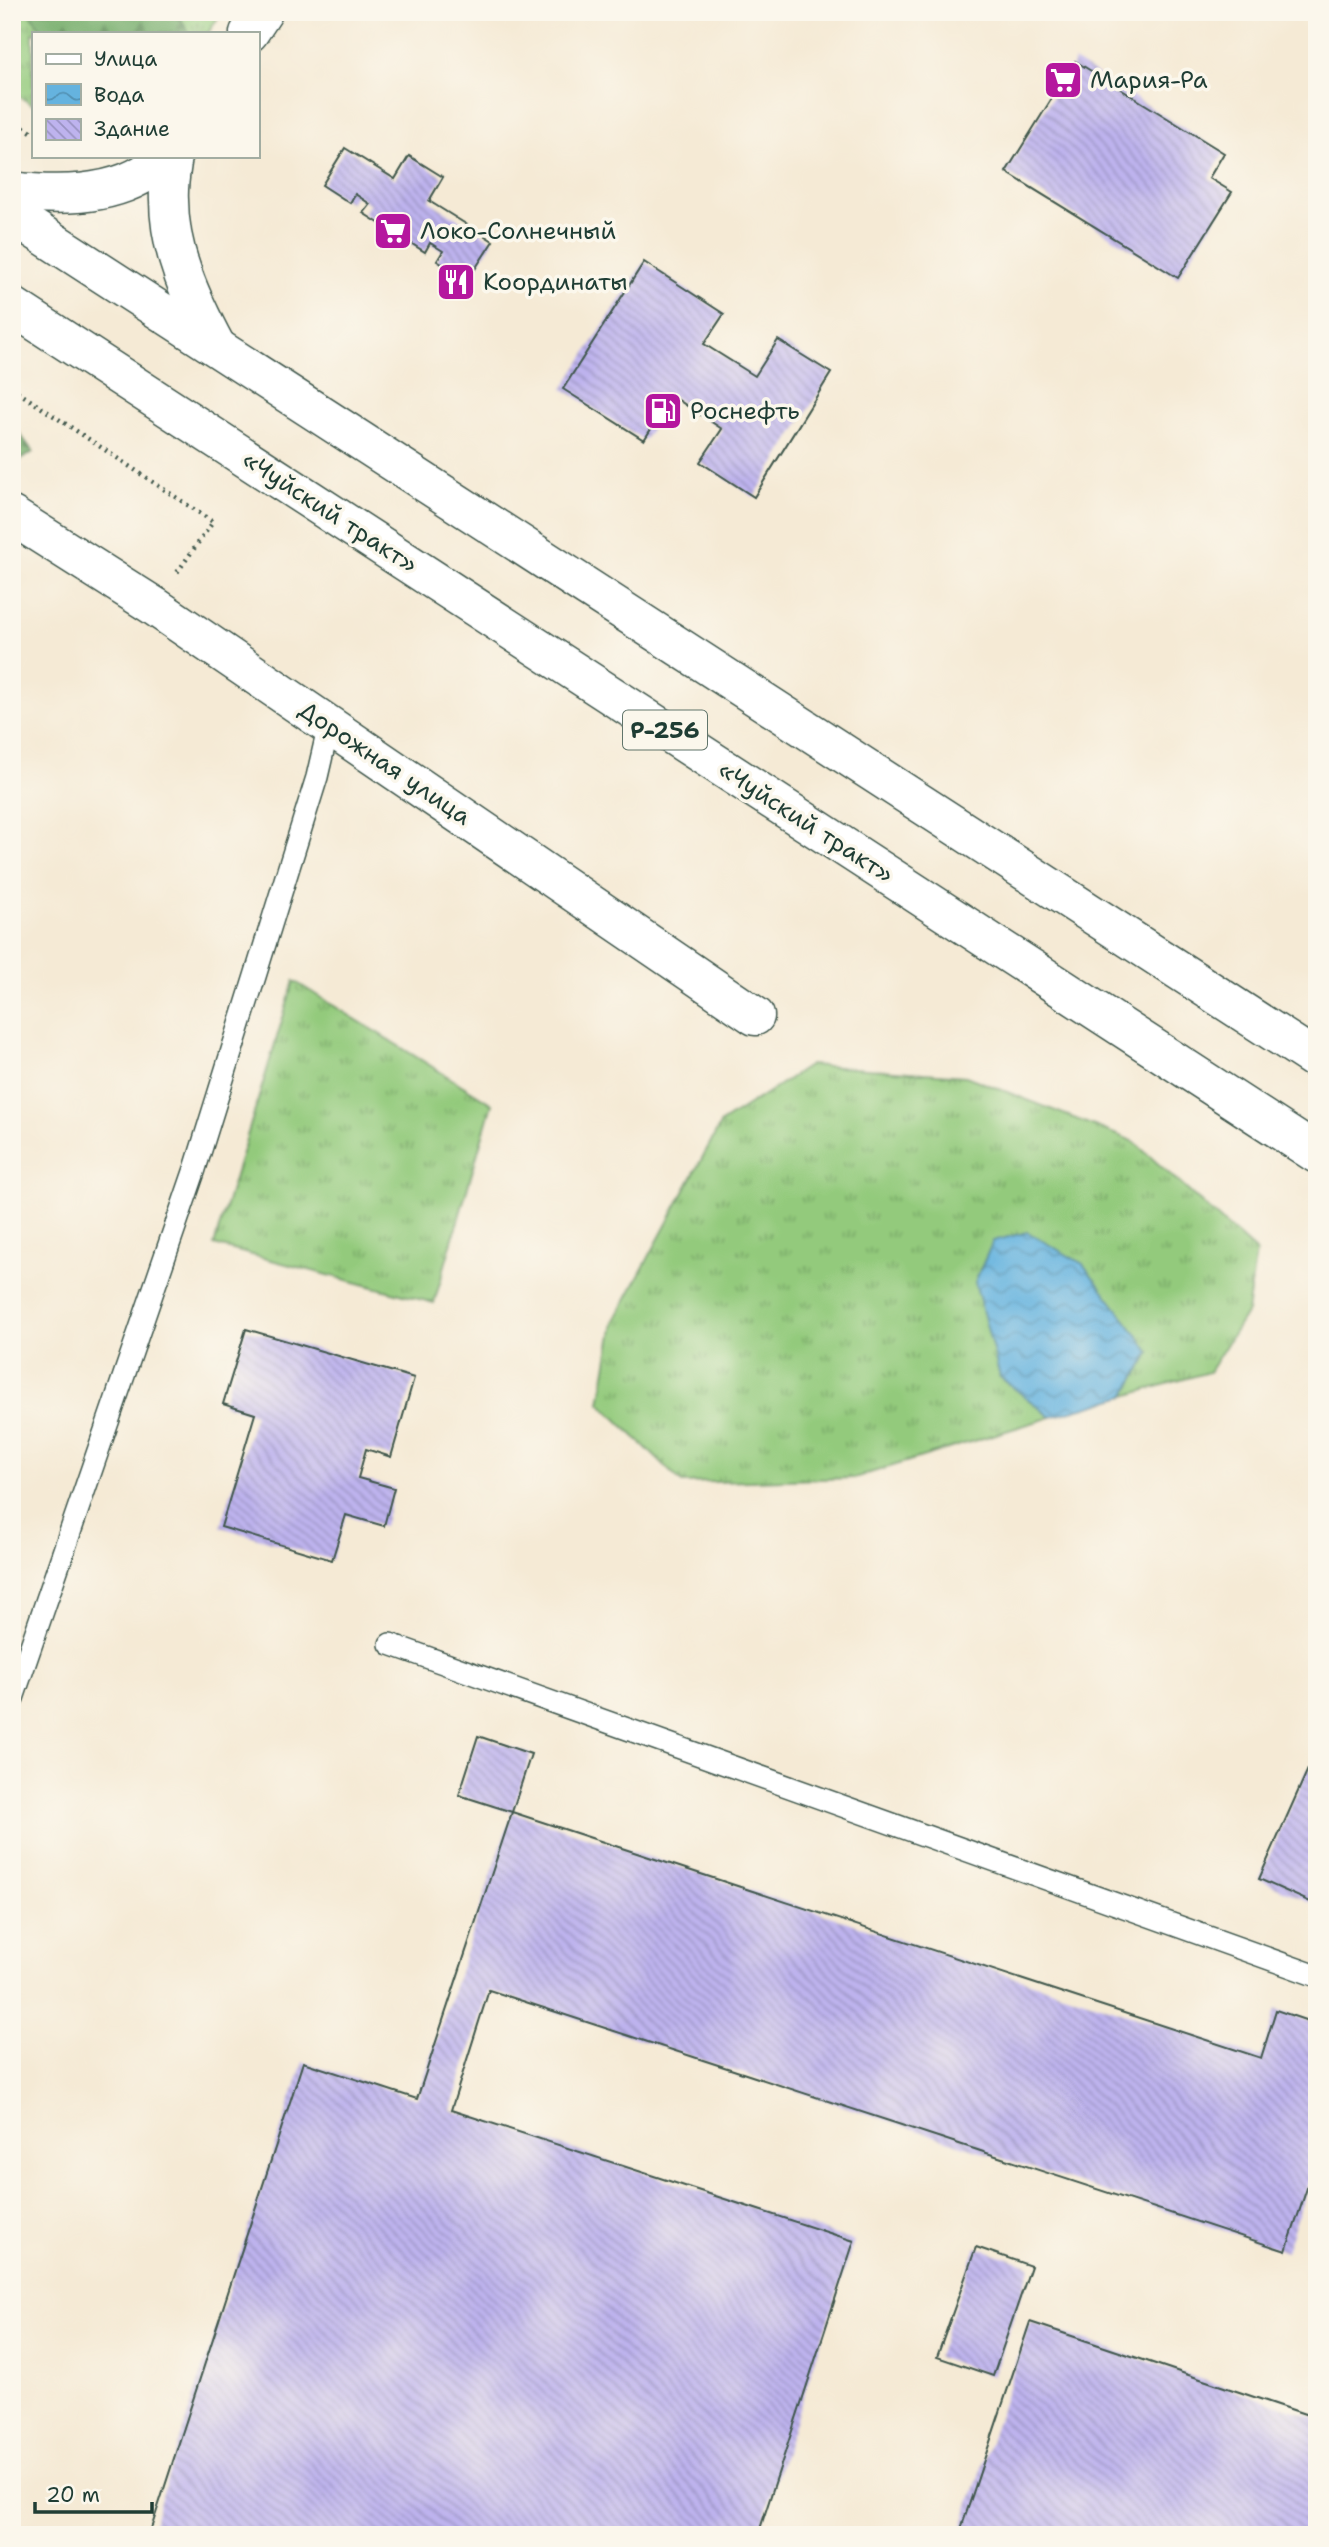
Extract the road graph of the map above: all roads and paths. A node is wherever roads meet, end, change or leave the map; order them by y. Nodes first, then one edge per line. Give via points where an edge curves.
1 (263, 12) edge
2 (250, 32) edge
3 (12, 119) edge
4 (32, 132) edge
5 (163, 158) edge
6 (173, 158) edge
7 (12, 191) edge
8 (12, 215) edge
9 (12, 306) edge
10 (217, 348) junction
11 (12, 388) edge
12 (12, 516) edge
13 (154, 606) junction
14 (329, 725) junction
15 (755, 1016) dead end
16 (1317, 1060) edge
17 (1317, 1154) edge
18 (390, 1644) dead end
19 (12, 1701) edge
20 (1317, 1976) edge

1 - 2 main road
3 - 4 path
5 - 7 main road via 145,173 110,188
6 - 10 main road via 169,200 173,238 192,301
8 - 10 main road
9 - 17 main road, «Чуйский тракт» / Р-256
10 - 16 main road
11 - 13 path via 212,522
12 - 13 main road, Дорожная улица
13 - 14 main road, Дорожная улица
14 - 15 main road, Дорожная улица
14 - 19 lane via 317,777 195,1169
18 - 20 lane

